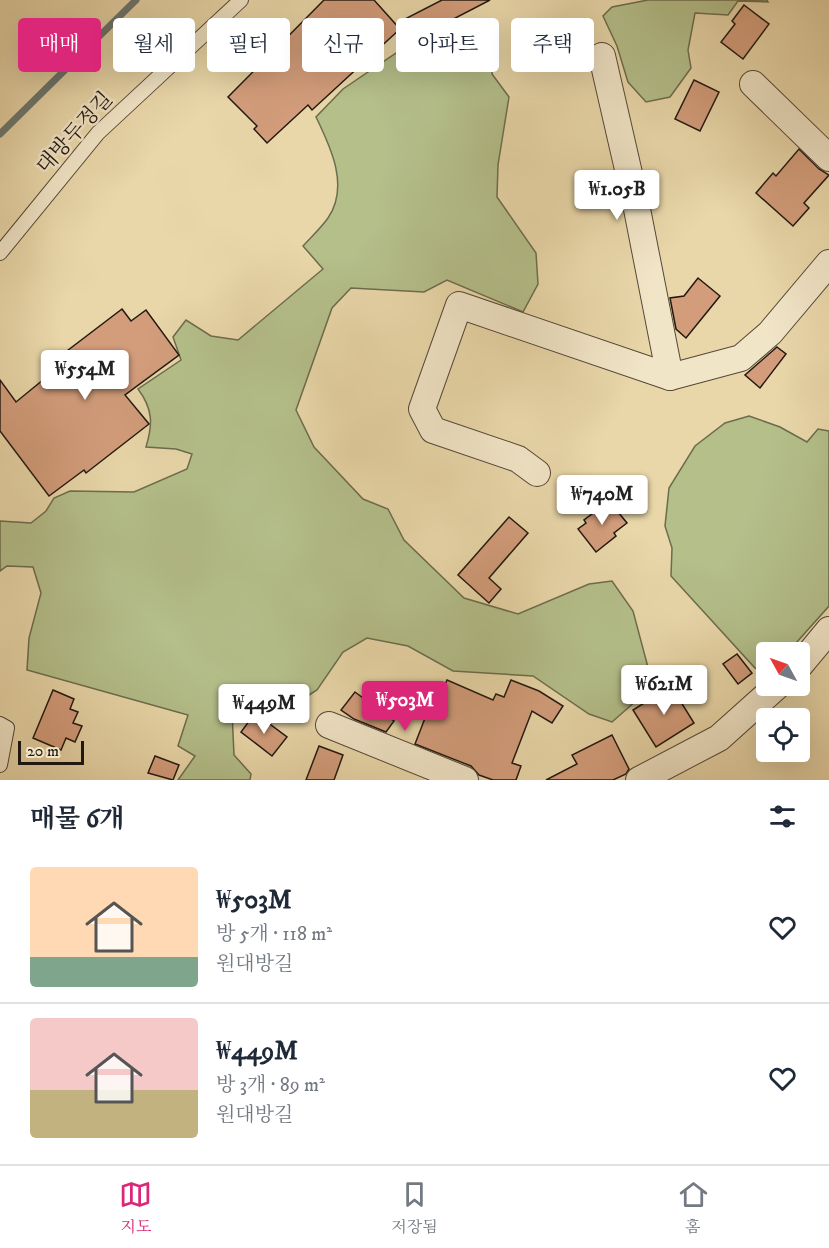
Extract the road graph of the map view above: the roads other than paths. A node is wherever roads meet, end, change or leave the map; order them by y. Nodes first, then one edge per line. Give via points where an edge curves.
1 (241, 0) edge
2 (602, 56) dead end
3 (753, 84) dead end
4 (829, 158) edge
5 (0, 253) edge
6 (829, 263) edge
7 (670, 378) junction
8 (537, 473) dead end
9 (829, 630) edge
10 (810, 653) edge
11 (766, 696) edge
12 (0, 724) edge
13 (329, 725) dead end
14 (0, 765) edge
15 (465, 780) edge
16 (639, 780) edge

1 - 5 lane, 대방두정길 via 98,133
2 - 7 street
3 - 4 street
6 - 7 street via 770,333 741,358
7 - 8 street via 459,304 422,409 433,430 518,459
9 - 10 street
11 - 16 street via 719,738
12 - 14 lane via 7,728
13 - 15 street

